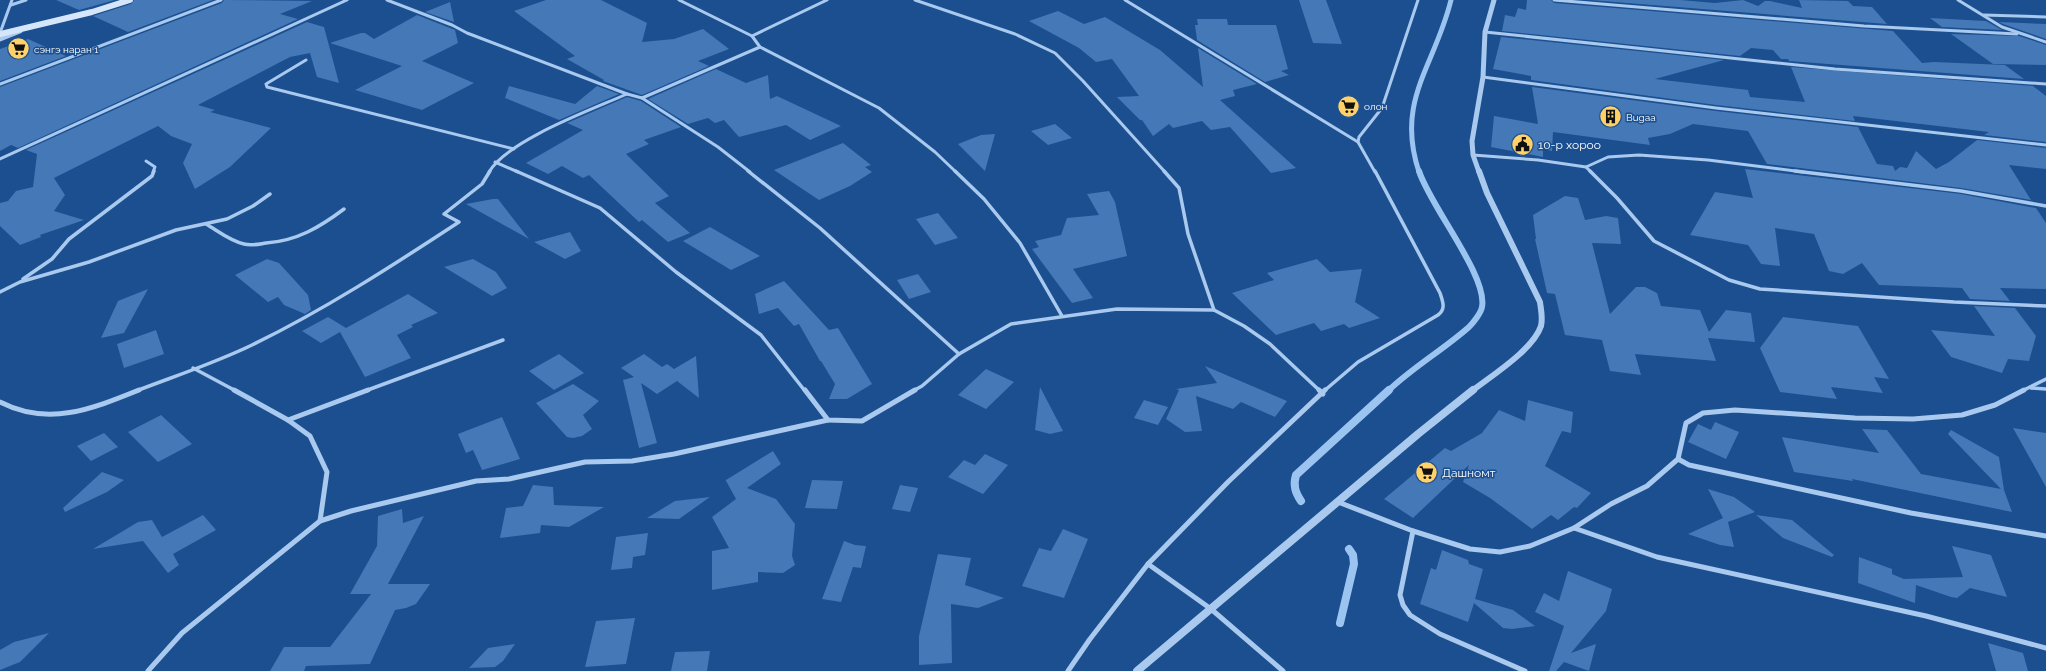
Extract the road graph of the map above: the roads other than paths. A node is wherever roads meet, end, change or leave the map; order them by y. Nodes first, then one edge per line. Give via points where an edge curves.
1 (12, 0) edge
2 (26, 0) edge
3 (130, 0) edge
4 (221, 0) edge
5 (348, 0) edge
6 (387, 0) edge
7 (679, 0) edge
8 (827, 0) edge
9 (915, 0) edge
10 (1125, 0) edge
11 (1418, 0) edge
12 (1494, 0) edge
13 (1554, 0) edge
14 (1958, 0) edge
15 (11, 5) junction
16 (1984, 15) junction
17 (2046, 17) edge
18 (22, 30) junction
19 (1485, 32) junction
20 (0, 34) edge
21 (2018, 34) junction
22 (752, 36) junction
23 (0, 39) edge
24 (2046, 42) edge
25 (760, 47) junction
26 (306, 60) dead end
27 (1483, 77) junction
28 (0, 84) edge
29 (2046, 84) edge
30 (627, 94) junction
31 (642, 98) junction
32 (1358, 142) junction
33 (2046, 145) edge
34 (514, 149) junction
35 (1473, 155) junction
36 (0, 159) edge
37 (146, 161) dead end
38 (494, 162) junction
39 (1586, 167) junction
40 (270, 194) dead end
41 (2046, 206) edge
42 (344, 209) dead end
43 (205, 224) junction
44 (20, 282) junction
45 (0, 292) edge
46 (2046, 306) edge
47 (1214, 310) junction
48 (1062, 316) junction
49 (503, 340) dead end
50 (959, 354) junction
51 (193, 368) junction
52 (2046, 379) edge
53 (2031, 388) junction
54 (2046, 388) edge
55 (1323, 394) junction
56 (0, 402) edge
57 (288, 420) junction
58 (828, 420) junction
59 (1678, 460) junction
60 (1338, 502) junction
61 (320, 520) junction
62 (1574, 528) junction
63 (1413, 531) junction
64 (2046, 536) edge
65 (1148, 564) junction
66 (1211, 609) junction
67 (2046, 648) edge
68 (148, 671) edge
69 (1068, 671) edge
70 (1137, 671) edge
71 (1283, 671) edge
72 (1525, 671) edge

1 - 15 street
2 - 15 street
3 - 18 main road
4 - 28 street
5 - 36 street
6 - 30 street
7 - 22 street
8 - 22 street
9 - 47 street via 1015,34 1054,53 1083,81 1179,188 1188,234
10 - 32 street
11 - 32 street via 1384,102 1377,115 1358,136
12 - 19 street
13 - 21 street via 1864,26
14 - 16 street
15 - 20 street
16 - 17 street
16 - 21 street
18 - 20 main road
18 - 23 street
19 - 27 street
19 - 29 street via 1690,56 1939,78
21 - 24 street
22 - 25 street
25 - 31 street
25 - 48 street via 879,108 935,152 984,199 1020,243
26 - 34 street via 266,84 267,87
27 - 33 street via 1723,109
27 - 35 street via 1472,141
30 - 31 street
30 - 34 street via 535,135
31 - 50 street via 718,147 820,228
32 - 55 street via 1415,244 1444,305 1442,312 1430,321 1343,373
34 - 38 street
35 - 39 street
35 - 60 street via 1487,193 1540,302 1543,318 1539,334 1524,350 1418,434
37 - 44 street via 155,167 152,176 69,239 52,259
38 - 51 street via 482,184 444,214 459,222 379,274 262,340
38 - 58 street via 600,208 676,272 761,335
39 - 41 street via 1608,157 1631,155 1708,160 1961,190
39 - 46 street via 1617,198 1654,242 1729,280 1760,289
40 - 43 street via 227,219
42 - 43 street via 321,226 298,238 250,245
43 - 44 street via 176,230 89,262
44 - 45 street
47 - 48 street via 1117,309
47 - 55 street via 1270,344
48 - 50 street via 1011,324
49 - 57 street
50 - 58 street via 922,386 862,421
51 - 56 street via 129,395 55,415 14,411
51 - 57 street
52 - 53 street
53 - 54 street
53 - 59 street via 1995,405 1962,415 1913,419 1735,410 1703,413 1686,422
55 - 65 street via 1228,482
57 - 61 street via 310,436 327,472
58 - 61 street via 674,454 632,461 586,462 509,479 476,481
59 - 62 street via 1647,486 1611,504
59 - 64 street via 1689,465 1911,513
60 - 63 street
60 - 66 street
61 - 68 street via 182,633
62 - 63 street via 1530,546 1500,552 1470,549
62 - 67 street via 1657,557 1926,616
63 - 72 street via 1400,595 1410,615 1440,634
65 - 66 street
65 - 69 street
66 - 70 street
66 - 71 street

